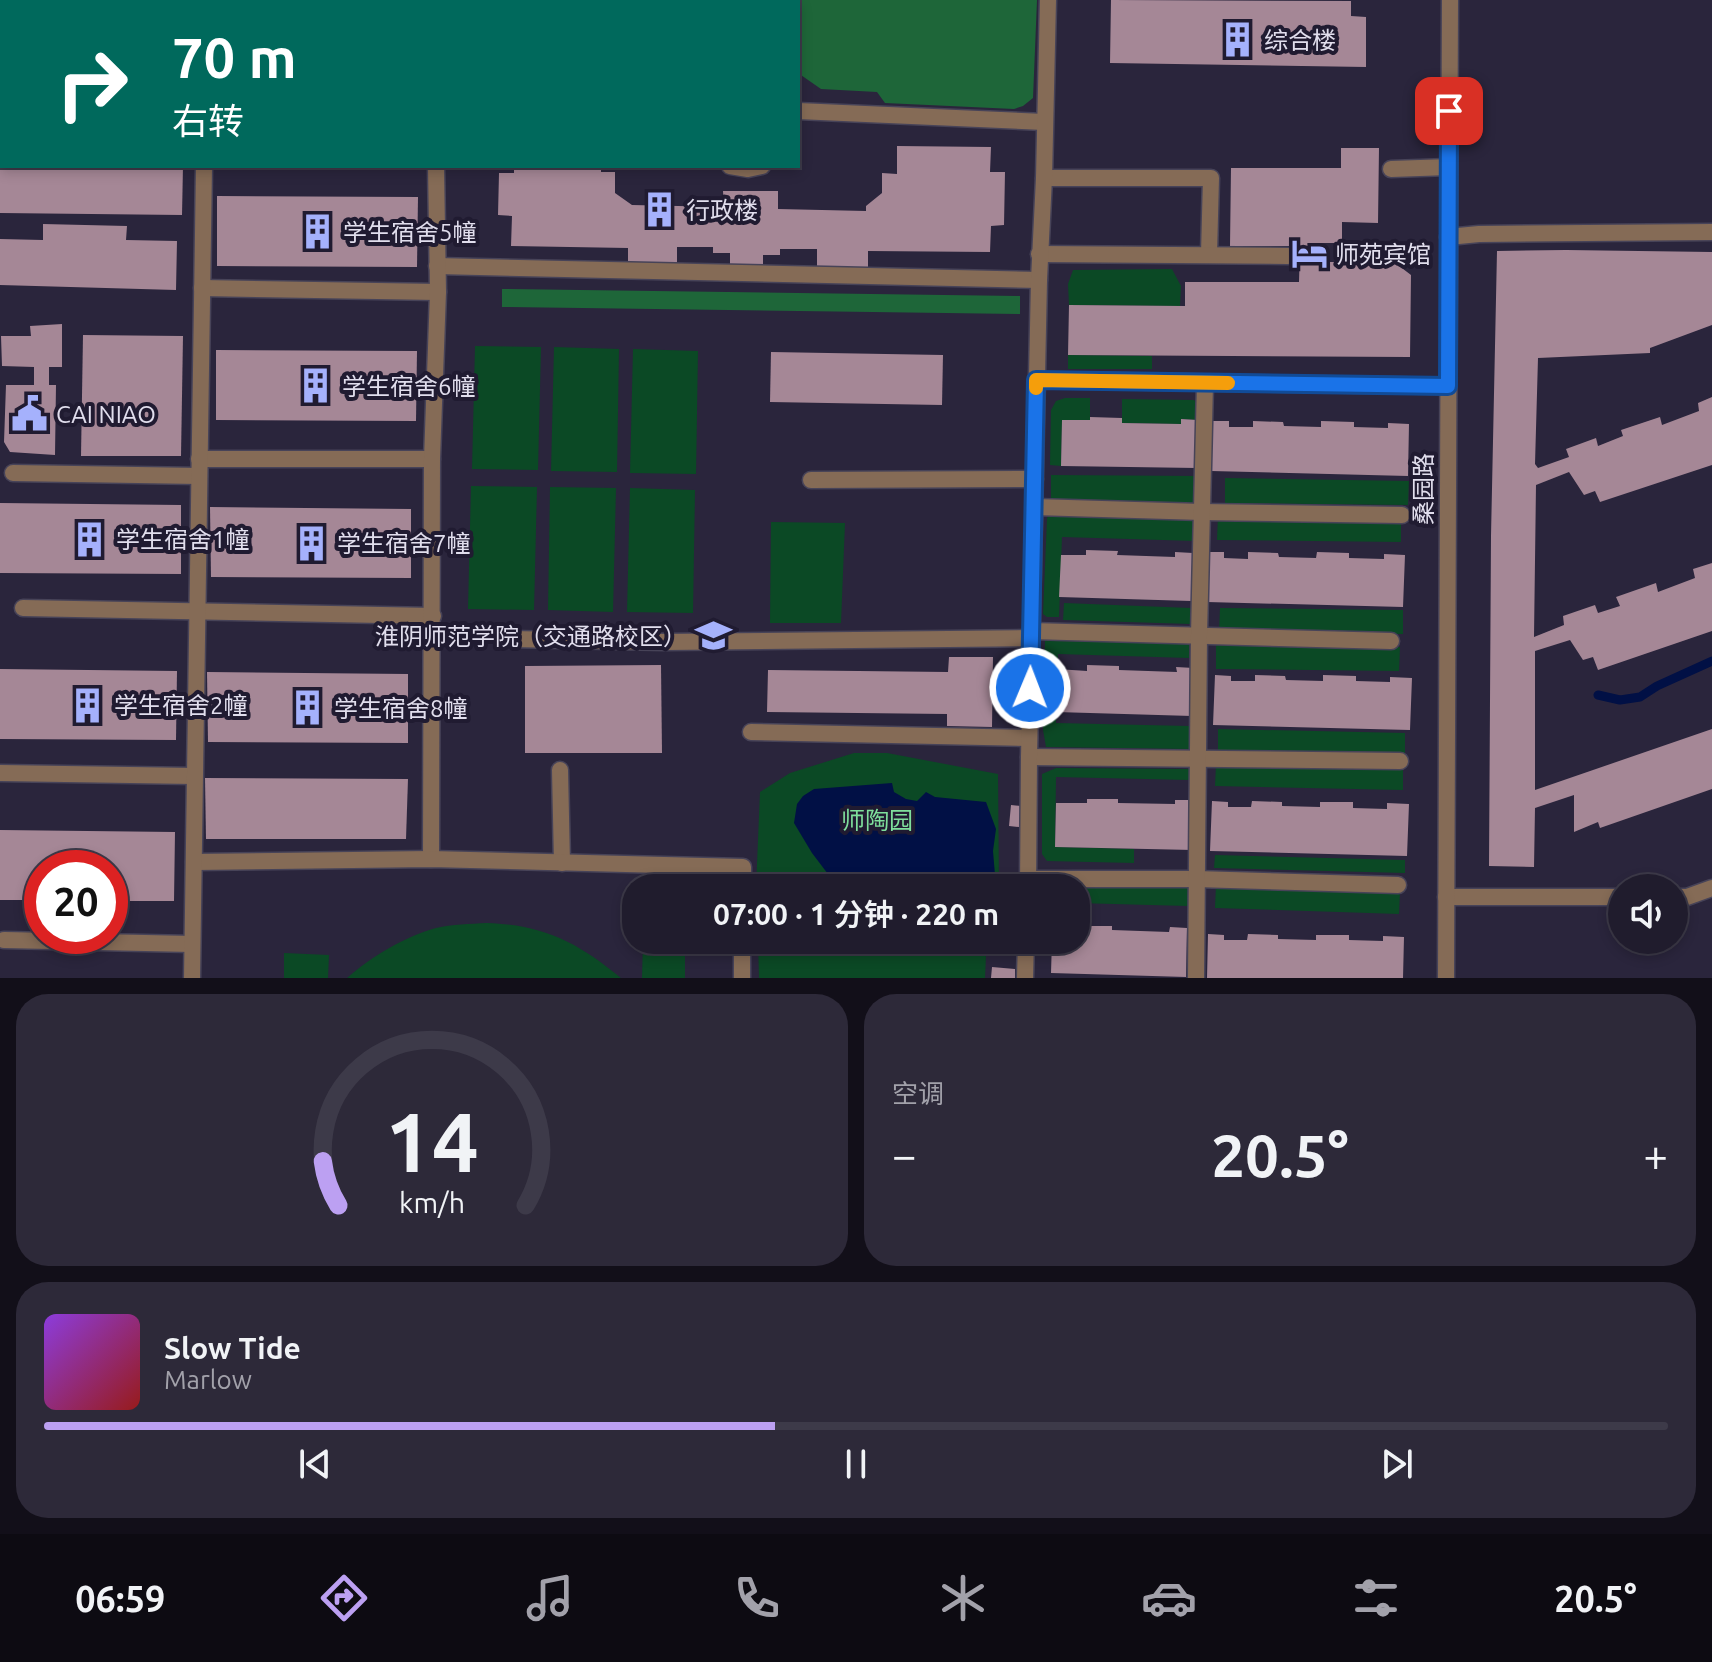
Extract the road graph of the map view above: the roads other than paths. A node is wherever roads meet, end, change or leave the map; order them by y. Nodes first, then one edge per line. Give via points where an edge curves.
1 (1048, 0) edge
2 (1450, 0) edge
3 (800, 111) edge
4 (1044, 122) junction
5 (1449, 167) junction
6 (204, 168) edge
7 (436, 168) edge
8 (1391, 169) dead end
9 (1044, 178) junction
10 (1712, 232) edge
11 (1448, 237) junction
12 (1039, 254) junction
13 (1209, 254) junction
14 (1288, 256) dead end
15 (437, 266) junction
16 (1039, 280) junction
17 (202, 288) junction
18 (438, 292) junction
19 (1036, 380) junction
20 (1205, 383) junction
21 (1448, 386) junction
22 (432, 459) junction
23 (199, 467) junction
24 (13, 473) dead end
25 (1035, 479) junction
26 (811, 480) dead end
27 (1035, 507) junction
28 (1202, 512) junction
29 (1402, 515) dead end
30 (23, 608) dead end
31 (197, 612) junction
32 (433, 616) junction
33 (1031, 634) junction
34 (1199, 635) junction
35 (511, 639) dead end
36 (1391, 641) dead end
37 (751, 732) dead end
38 (1029, 738) junction
39 (1029, 757) junction
40 (1198, 759) junction
41 (1400, 761) dead end
42 (560, 770) dead end
43 (1, 773) edge
44 (194, 776) junction
45 (431, 859) junction
46 (194, 862) junction
47 (562, 863) junction
48 (743, 874) edge
49 (1028, 874) edge
50 (1196, 879) junction
51 (1090, 882) edge
52 (1398, 885) dead end
53 (1712, 888) edge
54 (1446, 897) junction
55 (1608, 897) edge
56 (1688, 897) edge
57 (4, 940) dead end
58 (192, 944) junction
59 (742, 954) edge
60 (1026, 954) edge
61 (192, 978) edge
62 (742, 978) edge
63 (1025, 978) edge
64 (1196, 978) edge
65 (1446, 978) edge

1 - 4 street
2 - 5 street, 桑园路
3 - 4 street
4 - 9 street
5 - 8 street
5 - 11 street, 桑园路
6 - 17 street
7 - 15 street
9 - 12 street
9 - 13 street via 1211,178
10 - 11 street
11 - 21 street, 桑园路
12 - 13 street
12 - 16 street
13 - 14 street
15 - 16 street
15 - 18 street
16 - 19 street
17 - 18 street
17 - 23 street
18 - 22 street
19 - 20 street
19 - 25 street
20 - 21 street
20 - 28 street
21 - 54 street, 桑园路
22 - 23 street
22 - 32 street
23 - 24 street
23 - 31 street
25 - 26 street
25 - 27 street
27 - 28 street
27 - 33 street
28 - 29 street
28 - 34 street
30 - 31 street
31 - 32 street
31 - 44 street
32 - 45 street
33 - 34 street
33 - 35 street via 712,642
33 - 38 street
34 - 36 street
34 - 40 street
37 - 38 street
38 - 39 street
39 - 40 street
39 - 49 street
40 - 41 street
40 - 50 street
42 - 47 street
43 - 44 street
44 - 46 street
45 - 46 street
45 - 47 street
46 - 58 street
47 - 48 street via 743,867
50 - 51 street
50 - 52 street
50 - 64 street
53 - 56 street
54 - 55 street
54 - 65 street, 桑园路
57 - 58 street
58 - 61 street
59 - 62 street
60 - 63 street

